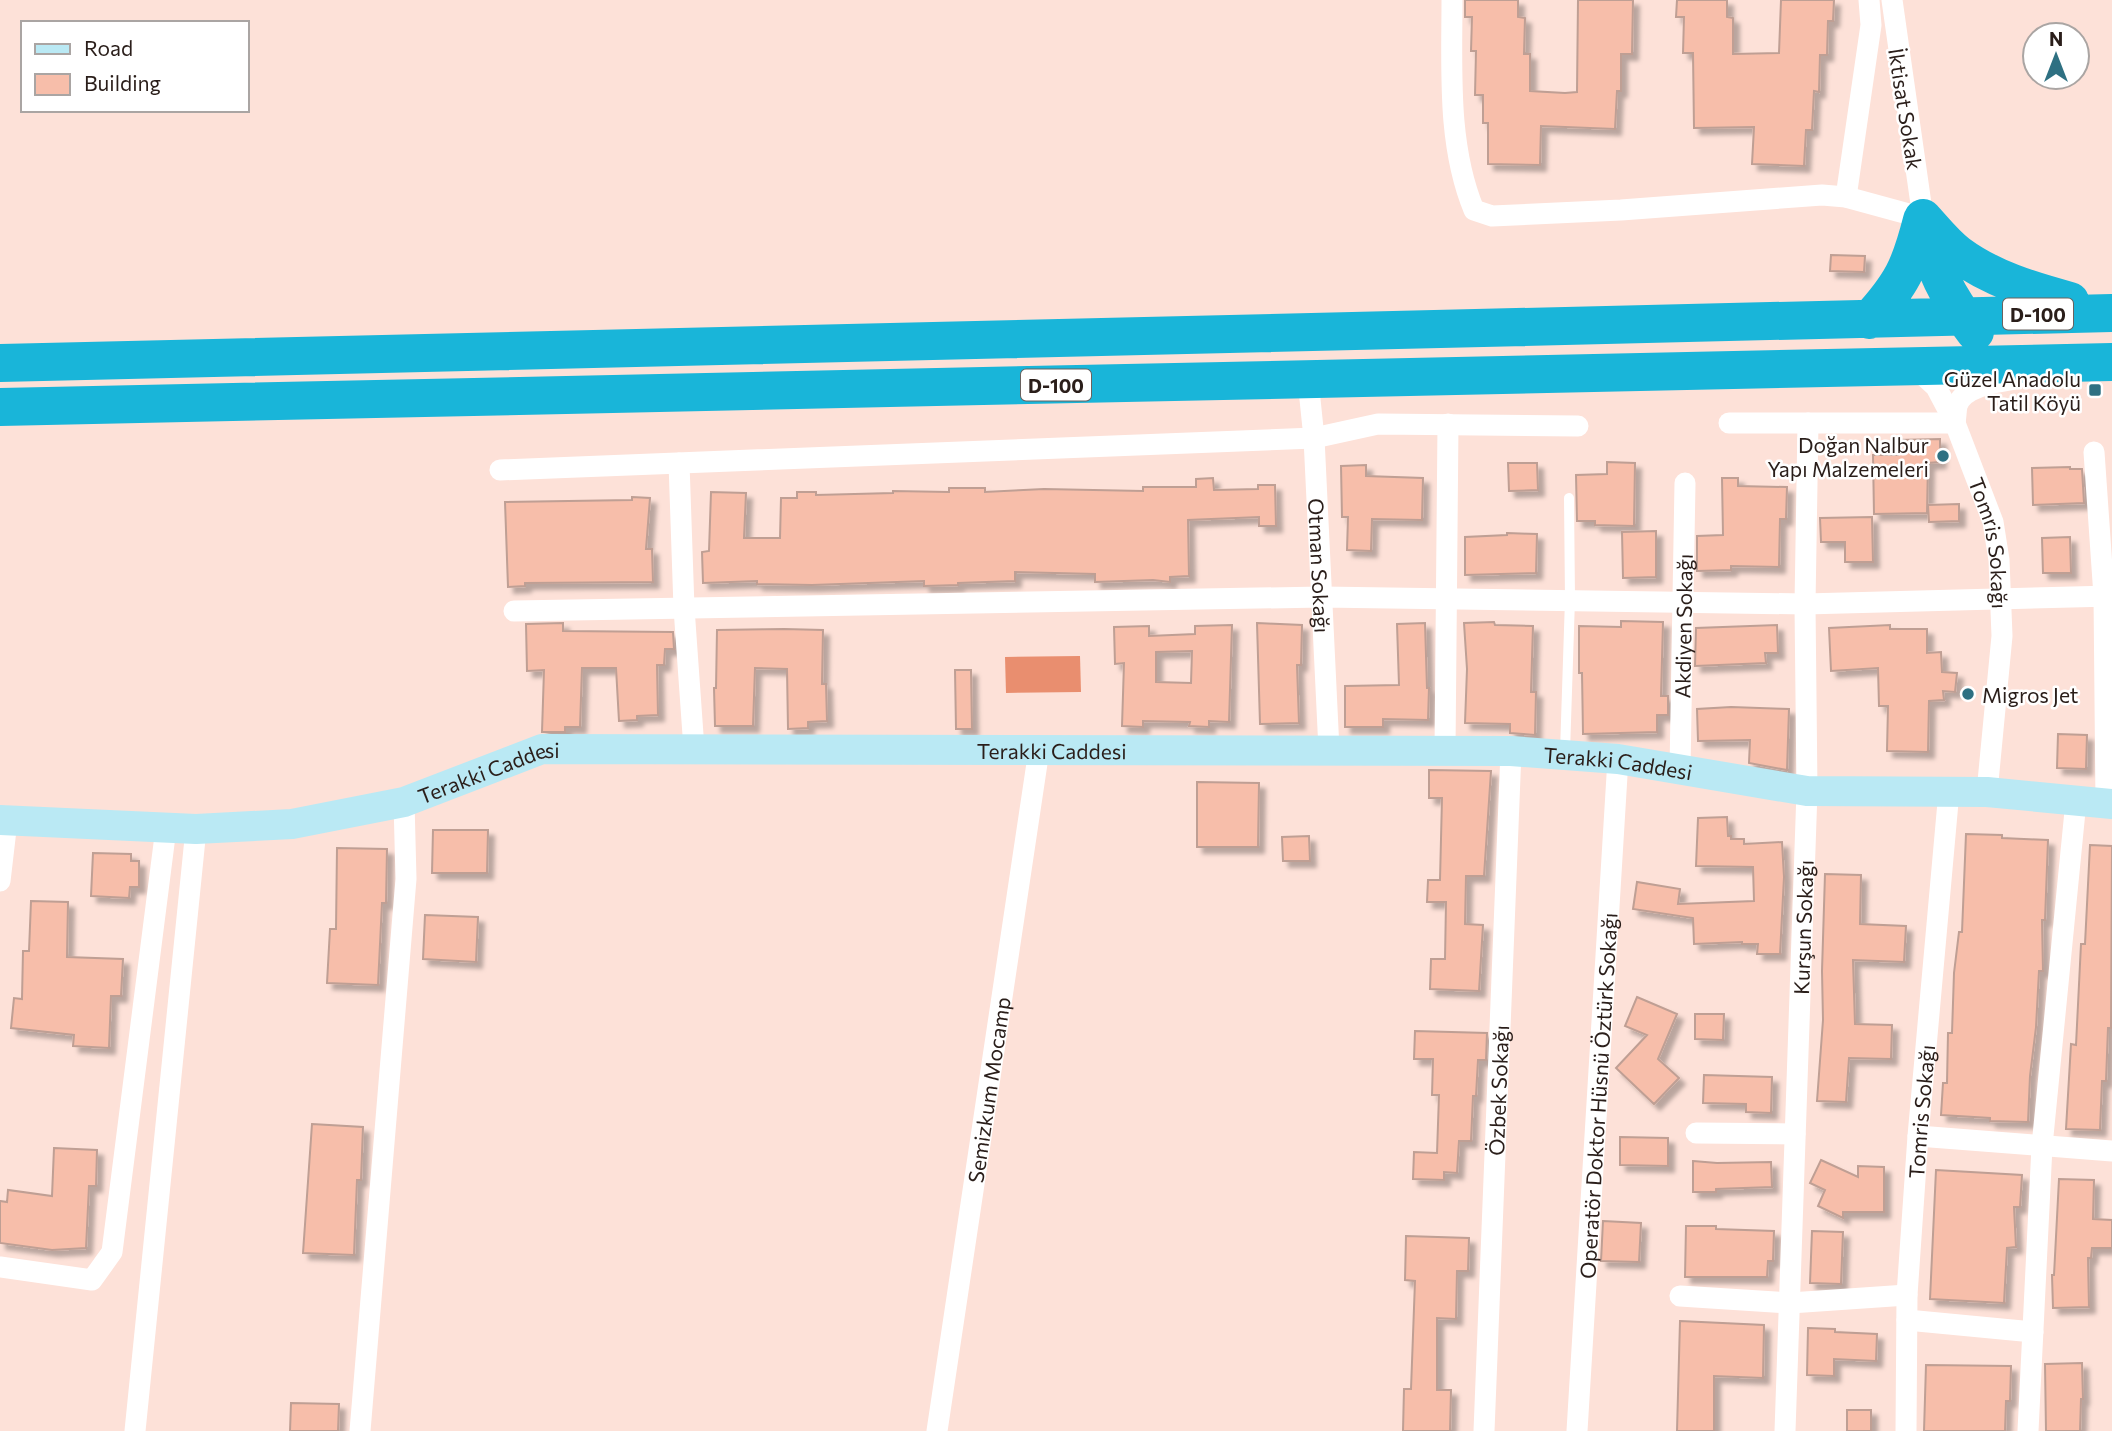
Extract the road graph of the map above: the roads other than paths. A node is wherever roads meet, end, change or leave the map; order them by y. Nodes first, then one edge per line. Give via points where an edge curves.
1 (1452, 0) edge
2 (1869, 0) edge
3 (1892, 0) edge
4 (1846, 197) junction
5 (1923, 218) junction
6 (2112, 312) edge
7 (1963, 317) junction
8 (1869, 320) junction
9 (2098, 362) edge
10 (0, 363) edge
11 (2002, 365) junction
12 (1913, 366) junction
13 (1308, 380) junction
14 (0, 407) edge
15 (1729, 423) dead end
16 (1808, 424) junction
17 (1955, 424) junction
18 (1448, 425) junction
19 (1578, 426) dead end
20 (1314, 439) junction
21 (2094, 452) dead end
22 (679, 463) junction
23 (500, 470) dead end
24 (1685, 483) dead end
25 (1569, 498) dead end
26 (2108, 596) edge
27 (1322, 597) junction
28 (2001, 597) junction
29 (1447, 598) junction
30 (1570, 600) junction
31 (1684, 601) junction
32 (1805, 604) junction
33 (684, 608) junction
34 (514, 611) dead end
35 (694, 749) junction
36 (1039, 750) junction
37 (1329, 750) junction
38 (1445, 751) junction
39 (1511, 751) junction
40 (1565, 755) junction
41 (1618, 760) junction
42 (1680, 770) junction
43 (1807, 790) junction
44 (1949, 790) junction
45 (1987, 792) junction
46 (2076, 801) junction
47 (404, 802) junction
48 (2109, 803) edge
49 (3, 820) edge
50 (166, 828) junction
51 (196, 829) junction
52 (0, 881) edge
53 (1696, 1133) dead end
54 (1795, 1134) junction
55 (1918, 1136) junction
56 (2042, 1146) junction
57 (2112, 1151) edge
58 (0, 1267) edge
59 (1907, 1295) junction
60 (1680, 1296) dead end
61 (1790, 1303) junction
62 (1907, 1320) junction
63 (2033, 1332) junction
64 (135, 1431) edge
65 (360, 1431) edge
66 (937, 1431) edge
67 (1484, 1431) edge
68 (1577, 1431) edge
69 (1785, 1431) edge
70 (1906, 1431) edge
71 (2028, 1431) edge

1 - 4 street via 1452,98 1464,186 1474,210 1492,216
2 - 4 street via 1871,24
3 - 5 street, İktisat Sokak
4 - 5 street
5 - 6 highway via 1956,253 2019,287
5 - 7 highway via 1932,261
5 - 8 highway via 1900,283
6 - 7 highway, D-100
7 - 8 highway, D-100
7 - 11 highway
8 - 10 highway, D-100
9 - 11 highway, D-100
9 - 17 street via 1992,383 1964,395
11 - 12 highway, D-100
12 - 13 highway, D-100
12 - 17 street, Tomris Sokağı via 1936,387
13 - 14 highway, D-100
13 - 20 street, Otman Sokağı
15 - 16 street
16 - 17 street
16 - 32 street, Kurşun Sokağı
17 - 28 street, Tomris Sokağı via 1993,522
18 - 19 street
18 - 20 street via 1378,425
18 - 29 street
20 - 22 street
20 - 27 street, Otman Sokağı
21 - 26 street
22 - 23 street
22 - 33 street
24 - 31 street, Akdiyen Sokağı
25 - 30 lane
26 - 28 street
26 - 48 street
27 - 29 street
27 - 33 street
27 - 37 street, Otman Sokağı
28 - 32 street
28 - 45 street, Tomris Sokağı via 2001,650
29 - 30 street
29 - 38 street
30 - 31 street
30 - 40 lane
31 - 32 street
31 - 42 street, Akdiyen Sokağı
32 - 43 street, Kurşun Sokağı
33 - 34 street
33 - 35 street
35 - 36 street, Terakki Caddesi
35 - 47 street, Terakki Caddesi via 542,749
36 - 37 street, Terakki Caddesi
36 - 66 street, Semizkum Mocamp
37 - 38 street, Terakki Caddesi
38 - 39 street, Terakki Caddesi
39 - 40 street, Terakki Caddesi
39 - 67 street, Özbek Sokağı
40 - 41 street, Terakki Caddesi
41 - 42 street, Terakki Caddesi
41 - 68 street, Operatör Doktor Hüsnü Öztürk Sokağı
42 - 43 street, Terakki Caddesi
43 - 44 street, Terakki Caddesi
43 - 54 street, Kurşun Sokağı
44 - 45 street, Terakki Caddesi
44 - 55 street, Tomris Sokağı
45 - 46 street, Terakki Caddesi
46 - 48 street, Terakki Caddesi
46 - 56 street
47 - 51 street, Terakki Caddesi via 292,824
47 - 65 street via 406,879
49 - 50 street, Terakki Caddesi
49 - 52 street
50 - 51 street, Terakki Caddesi
50 - 58 street via 112,1252 92,1280
51 - 64 street
53 - 54 street
54 - 61 street, Kurşun Sokağı
55 - 56 street
55 - 59 street, Tomris Sokağı
56 - 57 street
56 - 63 street
59 - 61 street
59 - 62 street, Tomris Sokağı
60 - 61 street
61 - 69 street, Kurşun Sokağı
62 - 63 street
62 - 70 street, Tomris Sokağı
63 - 71 street

